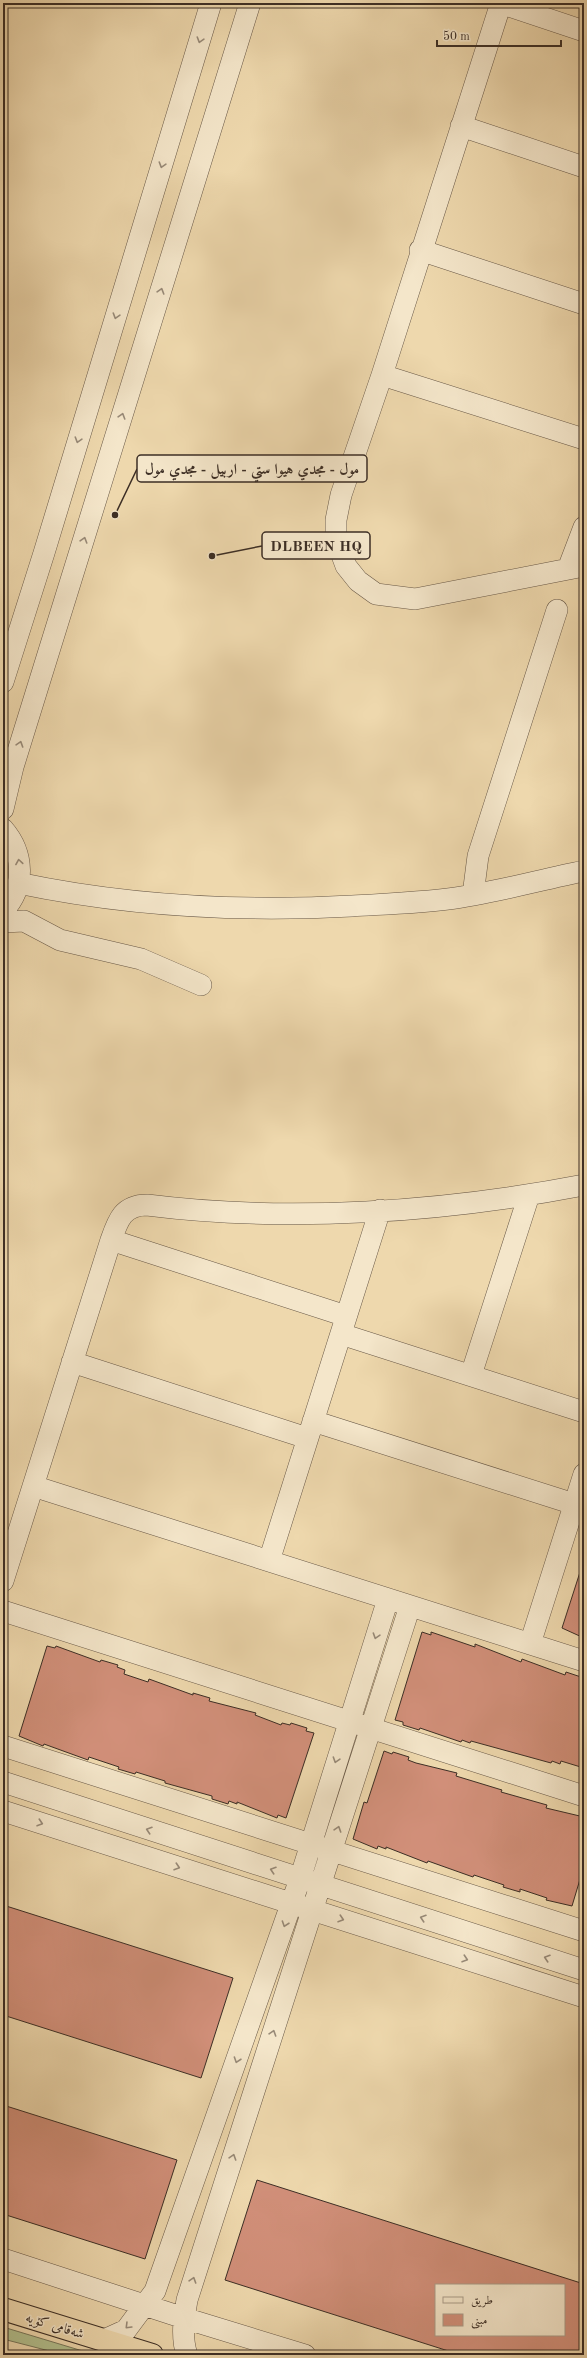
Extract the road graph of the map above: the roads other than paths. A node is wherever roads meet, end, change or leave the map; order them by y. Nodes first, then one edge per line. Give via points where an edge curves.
1 (211, 3) edge
2 (250, 3) edge
3 (500, 3) edge
4 (584, 31) edge
5 (461, 126) junction
6 (584, 167) edge
7 (420, 250) junction
8 (584, 304) edge
9 (382, 375) junction
10 (584, 438) edge
11 (584, 527) edge
12 (44, 553) junction
13 (77, 562) junction
14 (576, 567) edge
15 (30, 599) junction
16 (63, 607) junction
17 (557, 610) dead end
18 (3, 682) edge
19 (3, 809) edge
20 (3, 829) edge
21 (584, 871) edge
22 (18, 883) junction
23 (473, 895) junction
24 (3, 911) edge
25 (3, 922) edge
26 (201, 985) dead end
27 (584, 1185) edge
28 (529, 1195) junction
29 (380, 1210) junction
30 (111, 1240) junction
31 (344, 1325) junction
32 (72, 1362) junction
33 (471, 1376) junction
34 (584, 1412) edge
35 (310, 1429) junction
36 (584, 1474) edge
37 (33, 1486) junction
38 (576, 1517) edge
39 (268, 1561) junction
40 (3, 1581) edge
41 (388, 1599) junction
42 (410, 1606) junction
43 (3, 1611) edge
44 (530, 1644) junction
45 (584, 1661) edge
46 (349, 1721) junction
47 (370, 1728) junction
48 (3, 1746) edge
49 (3, 1782) edge
50 (584, 1796) edge
51 (3, 1811) edge
52 (310, 1843) junction
53 (331, 1850) junction
54 (300, 1878) junction
55 (321, 1886) junction
56 (292, 1904) junction
57 (313, 1910) junction
58 (584, 1932) edge
59 (584, 1970) edge
60 (584, 1997) edge
61 (3, 2259) edge
62 (145, 2305) junction
63 (3, 2309) edge
64 (184, 2318) junction
65 (104, 2340) junction
66 (152, 2355) edge
67 (187, 2355) edge
68 (305, 2355) edge

1 -> 12 street
13 -> 2 street
3 - 4 street
3 - 5 street
5 - 6 street
5 - 7 street
7 - 8 street
7 - 9 street
9 - 10 street
9 - 14 street via 341,495 336,520 336,539 340,553 358,581 376,594 415,599
11 - 14 street
12 - 13 street
12 - 15 street
13 - 16 street
15 - 16 street
15 - 18 street
19 -> 16 street via 13,766
17 - 23 street via 478,856
22 -> 20 street via 20,866 17,850
21 - 23 street
22 - 23 street via 130,901 226,907 309,908 380,905
22 - 24 street
25 - 26 street via 24,921 60,940 142,959
27 - 28 street
28 - 29 street via 447,1206
28 - 33 street
29 - 30 street via 242,1212 140,1205 132,1206 122,1214
29 - 31 street
30 - 31 street
30 - 32 street
31 - 33 street
31 - 35 street
32 - 35 street
32 - 37 street
33 - 34 street
35 - 38 street
35 - 39 street
36 - 38 street
37 - 39 street
37 - 40 street
38 - 44 street
39 - 41 street
41 - 42 street
41 -> 46 street
42 - 44 street
42 - 47 street
43 - 46 street
44 - 45 street
46 - 47 street
46 -> 52 street
47 - 50 street
53 -> 47 street
48 - 52 street
54 -> 49 street
51 -> 56 street
52 - 53 street
52 - 54 street
53 - 55 street
53 - 58 street
54 - 55 street
54 - 56 street
55 - 57 street
59 -> 55 street
56 - 57 street
56 -> 62 street via 155,2291
57 -> 60 street
64 -> 57 street via 187,2300
61 - 62 street
62 - 64 street
62 -> 65 street via 126,2330
63 - 65 highway, شەقامی کۆیە
64 - 67 street via 184,2346
64 - 68 street
65 - 66 highway, شەقامی کۆیە

